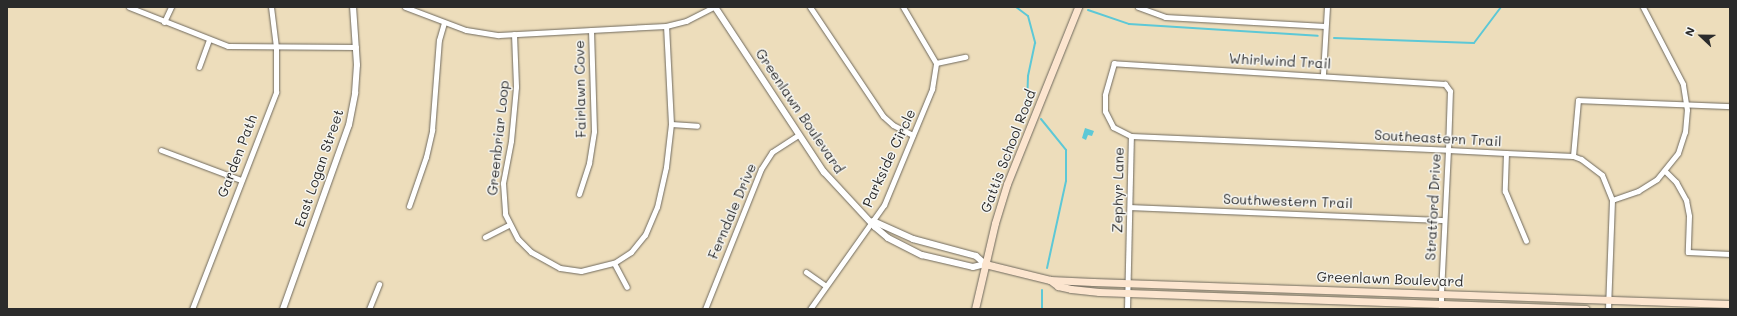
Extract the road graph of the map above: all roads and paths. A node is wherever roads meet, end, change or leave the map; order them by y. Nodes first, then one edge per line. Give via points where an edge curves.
1 (129, 7) edge
2 (170, 7) edge
3 (271, 7) edge
4 (353, 7) edge
5 (405, 7) edge
6 (714, 7) edge
7 (810, 7) edge
8 (903, 7) edge
9 (1078, 7) edge
10 (1138, 7) edge
11 (1327, 7) edge
12 (1643, 7) edge
13 (164, 22) junction
14 (444, 23) junction
15 (666, 26) junction
16 (1325, 26) junction
17 (591, 30) junction
18 (514, 34) junction
19 (210, 40) junction
20 (276, 47) junction
21 (356, 47) junction
22 (965, 58) dead end
23 (936, 62) junction
24 (1114, 63) joint
25 (199, 67) dead end
26 (1322, 74) junction
27 (1445, 84) joint
28 (1687, 104) junction
29 (1730, 106) edge
30 (670, 124) junction
31 (697, 126) dead end
32 (798, 135) junction
33 (913, 135) junction
34 (1131, 136) junction
35 (161, 150) dead end
36 (1448, 150) junction
37 (1506, 153) junction
38 (1573, 156) junction
39 (1665, 171) junction
40 (241, 180) junction
41 (580, 194) dead end
42 (1612, 200) junction
43 (409, 206) dead end
44 (1131, 207) junction
45 (1444, 220) junction
46 (873, 221) junction
47 (509, 225) junction
48 (485, 237) dead end
49 (1526, 241) dead end
50 (1730, 254) edge
51 (614, 263) junction
52 (984, 264) junction
53 (806, 272) dead end
54 (1050, 280) junction
55 (1127, 283) junction
56 (379, 284) dead end
57 (826, 286) junction
58 (627, 287) dead end
59 (1126, 294) junction
60 (1440, 294) junction
61 (1608, 300) junction
62 (1730, 304) edge
63 (1440, 306) edge
64 (192, 309) edge
65 (283, 309) edge
66 (369, 309) edge
67 (705, 309) edge
68 (810, 309) edge
69 (975, 309) edge
70 (1127, 309) edge
71 (1586, 309) edge
72 (1608, 309) edge

1 - 13 street
2 - 13 street
3 - 20 street, Garden Path
4 - 21 street, East Logan Street
5 - 14 street
6 - 15 street via 686,21
6 - 32 street, Greenlawn Boulevard
7 - 33 street via 883,116 893,125
8 - 23 street
9 - 52 main road, Gattis School Road via 1007,184
10 - 16 street via 1166,17
11 - 16 street
12 - 28 street via 1679,75
13 - 19 street
14 - 18 street via 477,33
14 - 43 street via 439,40 432,130 426,157
15 - 17 street
15 - 30 street, Greenbriar Loop
16 - 26 street
17 - 18 street
17 - 41 street, Fairlawn Cove via 594,131 589,163
18 - 47 street, Greenbriar Loop via 514,114 502,193
19 - 20 street via 238,48
19 - 25 street
20 - 21 street
20 - 40 street, Garden Path via 276,92
21 - 65 street, East Logan Street via 355,93 349,125
22 - 23 street
23 - 33 street, Parkside Circle via 932,89
24 - 26 street, Whirlwind Trail
24 - 34 street, Zephyr Lane via 1105,95 1105,111 1113,127
26 - 27 street, Whirlwind Trail
27 - 36 street, Stratford Drive via 1450,91
28 - 29 street
28 - 38 street via 1578,100
28 - 39 street via 1682,143
30 - 31 street
30 - 51 street, Greenbriar Loop via 661,192 652,221 635,248
32 - 46 street, Greenlawn Boulevard via 834,184
32 - 67 street, Ferndale Drive via 772,152 761,169
33 - 46 street, Parkside Circle via 888,196
34 - 36 street, Southeastern Trail
34 - 44 street, Zephyr Lane
35 - 40 street
36 - 37 street, Southeastern Trail
36 - 45 street, Stratford Drive
37 - 38 street, Southeastern Trail
37 - 49 street via 1505,191
38 - 42 street, Southeastern Trail via 1589,163 1600,172 1607,183
39 - 42 street via 1638,191
39 - 50 street via 1676,182 1686,200 1689,216 1688,252
40 - 64 street, Garden Path
42 - 61 street, Southeastern Trail
44 - 45 street, Southwestern Trail
44 - 55 street, Zephyr Lane
45 - 60 street, Stratford Drive
46 - 52 street, Greenlawn Boulevard via 913,239 976,256
46 - 52 street, Greenlawn Boulevard via 888,238 922,255 973,267
46 - 57 street, Parkside Circle
47 - 48 street
47 - 51 street, Greenbriar Loop via 524,247 555,266 581,271
51 - 58 street
52 - 54 main road, Greenlawn Boulevard
52 - 69 main road, Gattis School Road
53 - 57 street
54 - 55 main road, Greenlawn Boulevard
54 - 59 main road, Greenlawn Boulevard via 1058,286 1071,289
55 - 59 street, Zephyr Lane
55 - 60 main road, Greenlawn Boulevard
56 - 66 street
57 - 68 street, Parkside Circle
59 - 63 main road, Greenlawn Boulevard
59 - 70 street, Zephyr Lane
60 - 61 main road, Greenlawn Boulevard
60 - 63 street, Stratford Drive
61 - 62 main road, Greenlawn Boulevard
61 - 72 street, Southeastern Trail
63 - 71 main road, Greenlawn Boulevard

